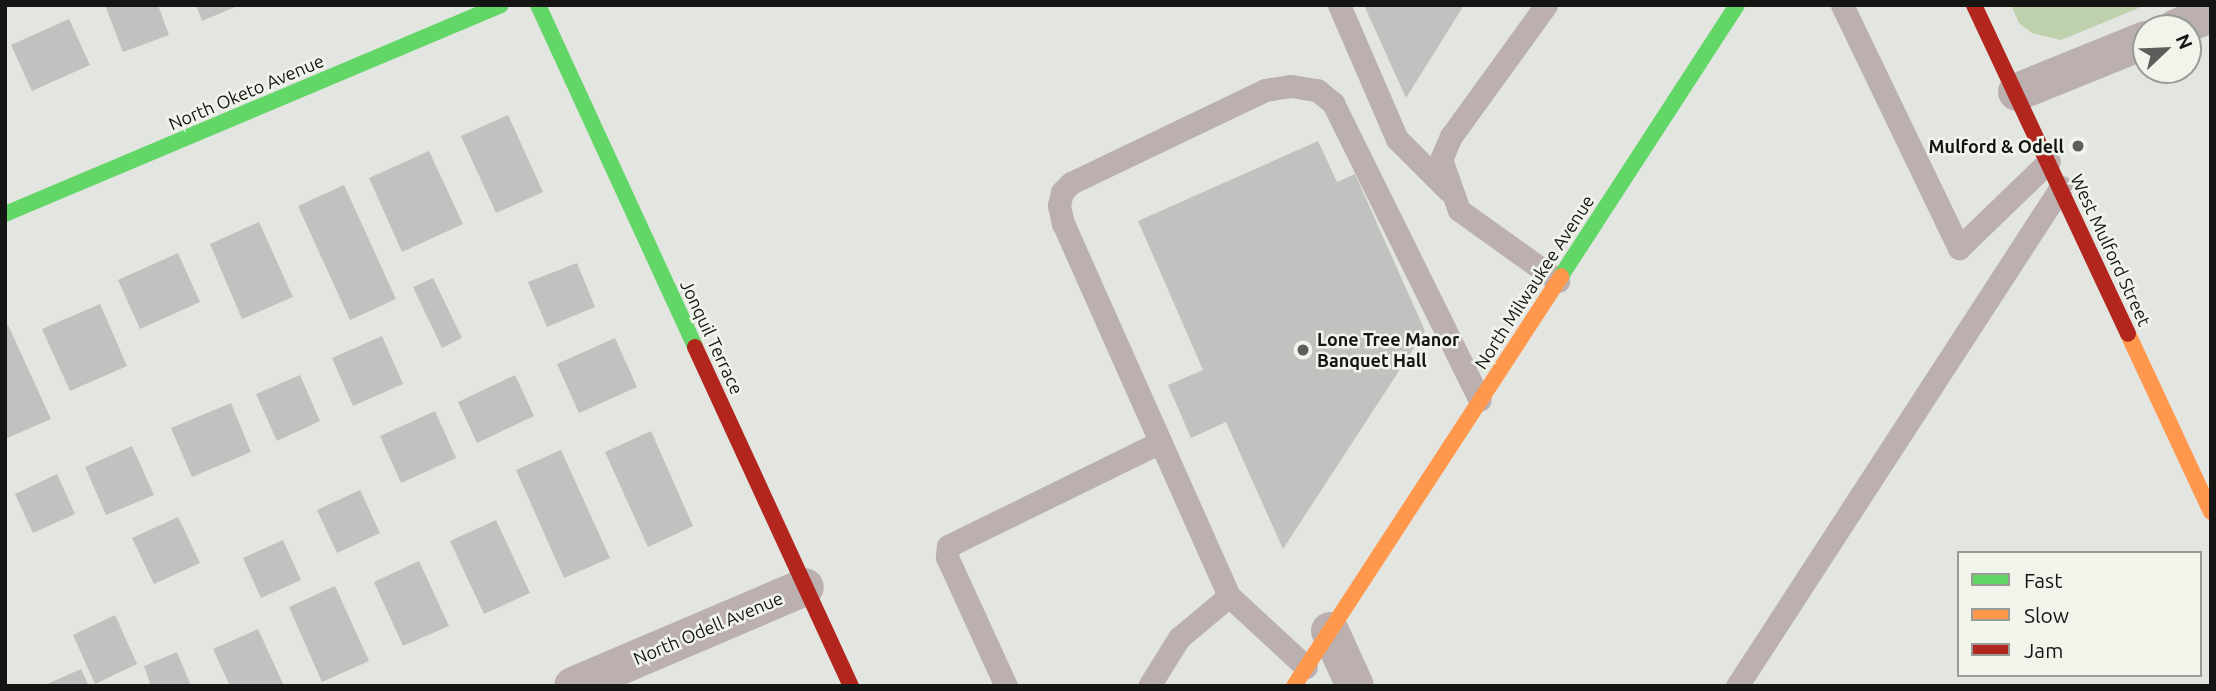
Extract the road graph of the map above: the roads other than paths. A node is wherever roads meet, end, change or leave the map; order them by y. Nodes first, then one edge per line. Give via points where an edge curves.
1 (501, 5) edge
2 (538, 5) edge
3 (1339, 5) edge
4 (1546, 5) edge
5 (1737, 5) edge
6 (1842, 5) edge
7 (1974, 5) edge
8 (2132, 46) edge
9 (2017, 92) junction
10 (2049, 161) junction
11 (2061, 187) junction
12 (1449, 192) junction
13 (5, 214) edge
14 (1558, 281) junction
15 (1480, 400) junction
16 (1160, 442) junction
17 (2211, 512) edge
18 (806, 587) junction
19 (1229, 596) junction
20 (1330, 631) junction
21 (1300, 676) edge
22 (573, 686) edge
23 (851, 686) edge
24 (1006, 686) edge
25 (1149, 686) edge
26 (1356, 686) edge
27 (1737, 686) edge

1 - 13 street, North Oketo Avenue
2 - 18 street, Jonquil Terrace
3 - 12 lane via 1398,138
4 - 12 lane via 1451,136 1441,159
5 - 14 street, North Milwaukee Avenue
6 - 10 lane via 1959,248
7 - 9 street, West Mulford Street
8 - 9 street
9 - 10 street, West Mulford Street
10 - 11 street, West Mulford Street
11 - 17 street, West Mulford Street
11 - 27 lane
12 - 14 lane via 1459,210
14 - 15 street, North Milwaukee Avenue
15 - 16 lane via 1333,103 1317,89 1291,86 1265,90 1071,183 1062,192 1063,224
15 - 20 street, North Milwaukee Avenue
16 - 19 lane
16 - 24 lane via 948,547 947,557
18 - 22 street, North Odell Avenue
18 - 23 street, Jonquil Terrace
19 - 21 lane
19 - 25 lane via 1179,638
20 - 21 street, North Milwaukee Avenue
20 - 26 street

